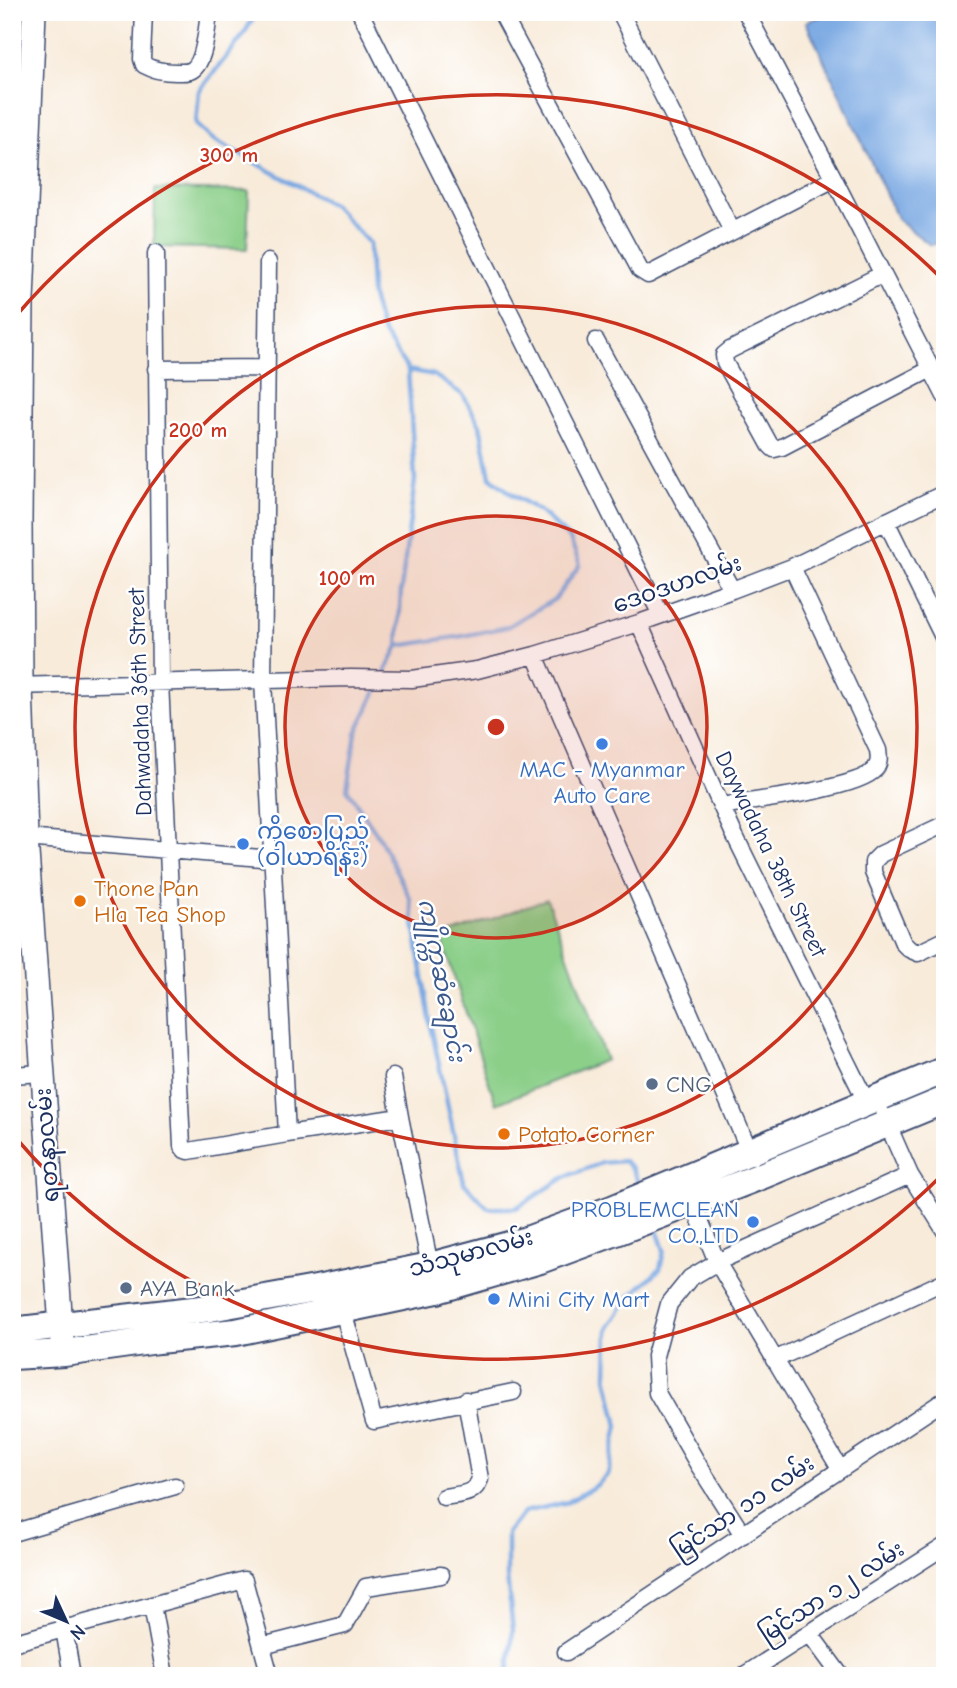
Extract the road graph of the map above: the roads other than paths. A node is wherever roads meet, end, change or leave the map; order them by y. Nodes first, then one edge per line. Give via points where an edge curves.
1 (34, 12) edge
2 (144, 12) edge
3 (209, 12) edge
4 (360, 12) edge
5 (500, 12) edge
6 (620, 12) edge
7 (746, 12) edge
8 (834, 179) junction
9 (732, 231) junction
10 (156, 253) dead end
11 (268, 261) dead end
12 (883, 274) junction
13 (17, 301) edge
14 (596, 341) dead end
15 (267, 368) junction
16 (156, 369) junction
17 (931, 369) junction
18 (945, 396) edge
19 (945, 493) edge
20 (16, 509) edge
21 (886, 521) junction
22 (792, 567) junction
23 (732, 590) junction
24 (661, 615) junction
25 (639, 623) junction
26 (945, 641) edge
27 (535, 655) junction
28 (263, 680) junction
29 (160, 682) junction
30 (17, 686) edge
31 (722, 806) junction
32 (945, 824) edge
33 (26, 838) junction
34 (167, 852) junction
35 (273, 859) junction
36 (20, 880) edge
37 (945, 940) edge
38 (945, 1070) edge
39 (42, 1073) junction
40 (12, 1075) edge
41 (393, 1077) dead end
42 (945, 1100) edge
43 (872, 1101) junction
44 (400, 1117) junction
45 (887, 1124) junction
46 (287, 1134) junction
47 (750, 1151) junction
48 (910, 1175) junction
49 (761, 1176) junction
50 (683, 1198) junction
51 (945, 1231) edge
52 (717, 1262) junction
53 (433, 1278) junction
54 (945, 1281) edge
55 (343, 1311) junction
56 (61, 1325) junction
57 (12, 1331) edge
58 (64, 1353) junction
59 (12, 1356) edge
60 (774, 1360) junction
61 (513, 1392) dead end
62 (466, 1400) junction
63 (945, 1400) edge
64 (840, 1469) junction
65 (175, 1486) dead end
66 (444, 1497) dead end
67 (12, 1533) edge
68 (743, 1535) junction
69 (945, 1546) edge
70 (441, 1575) dead end
71 (152, 1605) junction
72 (64, 1629) junction
73 (810, 1633) junction
74 (12, 1643) edge
75 (262, 1646) junction
76 (566, 1652) dead end
77 (72, 1676) edge
78 (165, 1676) edge
79 (270, 1676) edge
80 (743, 1676) edge
81 (841, 1676) edge

1 - 13 main road, ရတနာလမ်း
2 - 3 street via 143,63 171,72 187,72 201,60
4 - 24 street
5 - 9 street via 640,270 648,275
6 - 9 street
7 - 8 street
8 - 9 street
8 - 12 street
10 - 16 street, Dahwadaha 36th Street
11 - 15 street
12 - 17 street
12 - 17 street via 730,350 724,355 725,363 774,449
13 - 20 main road, ရတနာလမ်း
14 - 23 street
15 - 16 street
15 - 28 street
16 - 29 street, Dahwadaha 36th Street
17 - 18 street
19 - 21 street, ဒေဝဒဟလမ်း
20 - 30 main road, ရတနာလမ်း
21 - 22 street, ဒေဝဒဟလမ်း
21 - 26 street
22 - 23 street, ဒေဝဒဟလမ်း
22 - 31 street via 880,759 871,774 835,787
23 - 24 street, ဒေဝဒဟလမ်း
24 - 25 street, ဒေဝဒဟလမ်း
25 - 27 street, ဒေဝဒဟလမ်း
25 - 31 street, Daywadaha 38th Street
27 - 28 street, ဒေဝဒဟလမ်း via 477,670 412,679
27 - 47 street
28 - 29 street, ဒေဝဒဟလမ်း
28 - 35 street
29 - 30 street, ဒေဝဒဟလမ်း
29 - 34 street, Dahwadaha 36th Street
30 - 33 main road, ရတနာလမ်း
31 - 43 street, Daywadaha 38th Street
32 - 37 street via 873,862 873,872 909,950 918,953
33 - 34 street
33 - 36 main road, ရတနာလမ်း
34 - 35 street
34 - 46 street, Dahwadaha 36th Street via 182,1146 189,1151
35 - 46 street
36 - 39 main road, ရတနာလမ်း
38 - 43 main road, သံသုမာလမ်း
39 - 40 street
39 - 56 main road, ရတနာလမ်း
41 - 44 street
42 - 45 main road, သံသုမာလမ်း
43 - 45 street, Daywadaha 38th Street
43 - 47 main road, သံသုမာလမ်း
44 - 46 street
44 - 53 street
45 - 48 street, Daywadaha 38th Street
45 - 49 main road, သံသုမာလမ်း
47 - 49 street
47 - 50 main road, သံသုမာလမ်း
48 - 51 street, Daywadaha 38th Street
48 - 52 street
49 - 50 main road, သံသုမာလမ်း
50 - 52 street
50 - 53 main road, သံသုမာလမ်း via 616,1220 524,1241
52 - 60 street
52 - 68 street via 690,1278 668,1304 655,1356 657,1393
53 - 55 main road, သံသုမာလမ်း
53 - 56 main road, သံသုမာလမ်း via 316,1289 210,1308
54 - 60 street
55 - 58 main road, သံသုမာလမ်း via 236,1332
55 - 62 street via 374,1421
56 - 57 main road, သံသုမာလမ်း
56 - 58 main road, ရတနာလမ်း
58 - 59 main road, သံသုမာလမ်း
60 - 64 street
61 - 62 street
62 - 66 street via 480,1479 473,1491
63 - 64 street, မြင်သာ ၁၁ လမ်း
64 - 68 street, မြင်သာ ၁၁ လမ်း
65 - 67 street
68 - 76 street, မြင်သာ ၁၁ လမ်း
69 - 73 street, မြင်သာ ၁၂ လမ်း
70 - 75 street via 366,1587 345,1625
71 - 72 street
71 - 75 street via 244,1580
71 - 78 street
72 - 74 street
72 - 77 street
73 - 80 street, မြင်သာ ၁၂ လမ်း
73 - 81 street
75 - 79 street

